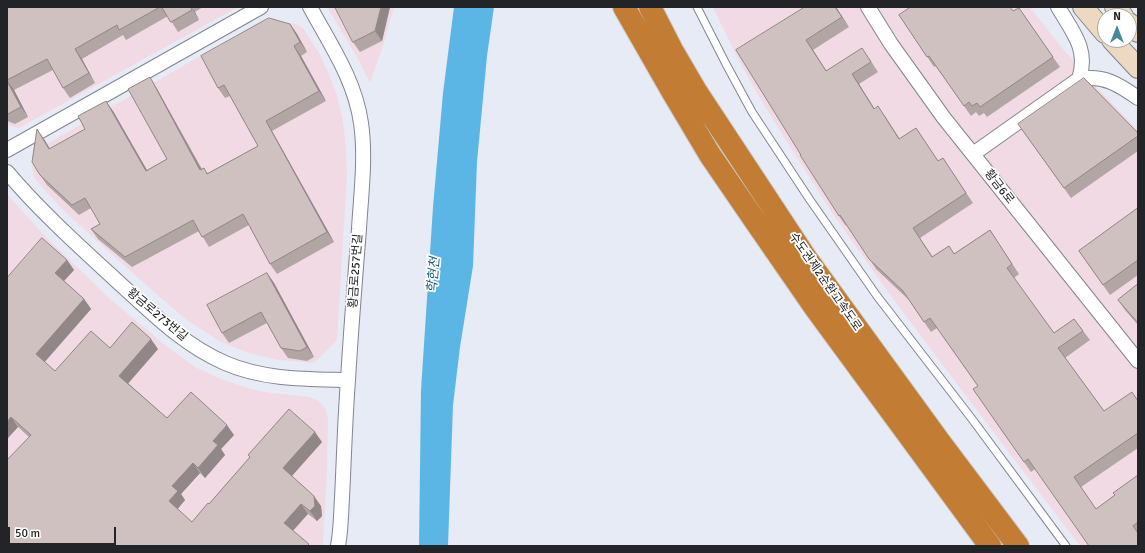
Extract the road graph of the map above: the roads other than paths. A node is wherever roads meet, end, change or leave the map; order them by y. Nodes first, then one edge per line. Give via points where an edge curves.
1 (261, 7) edge
2 (310, 7) edge
3 (624, 7) edge
4 (650, 7) edge
5 (697, 7) edge
6 (868, 7) edge
7 (1058, 7) edge
8 (1083, 7) edge
9 (1097, 24) edge
10 (1119, 48) edge
11 (1138, 68) edge
12 (1079, 79) junction
13 (1138, 98) edge
14 (7, 150) edge
15 (973, 154) junction
16 (7, 172) edge
17 (1138, 361) edge
18 (348, 380) junction
19 (338, 546) edge
20 (990, 546) edge
21 (1018, 546) edge
22 (1066, 546) edge

1 - 14 street
2 - 18 street, 황금로257번길 via 346,74 361,122 363,163
3 - 20 highway, 수도권제2순환고속도로 via 710,155 816,309
4 - 21 highway, 수도권제2순환고속도로 via 696,91 806,258
5 - 22 lane via 752,112 810,200 877,296
6 - 15 street, 황금6로 via 919,84
7 - 12 street via 1080,47 1082,69
8 - 9 main road
10 - 11 main road
12 - 13 street via 1089,77 1109,81
12 - 15 street
15 - 17 street, 황금6로
16 - 18 street, 황금로273번길 via 87,254 160,320 203,352 225,363 266,375
18 - 19 street, 황금로257번길

